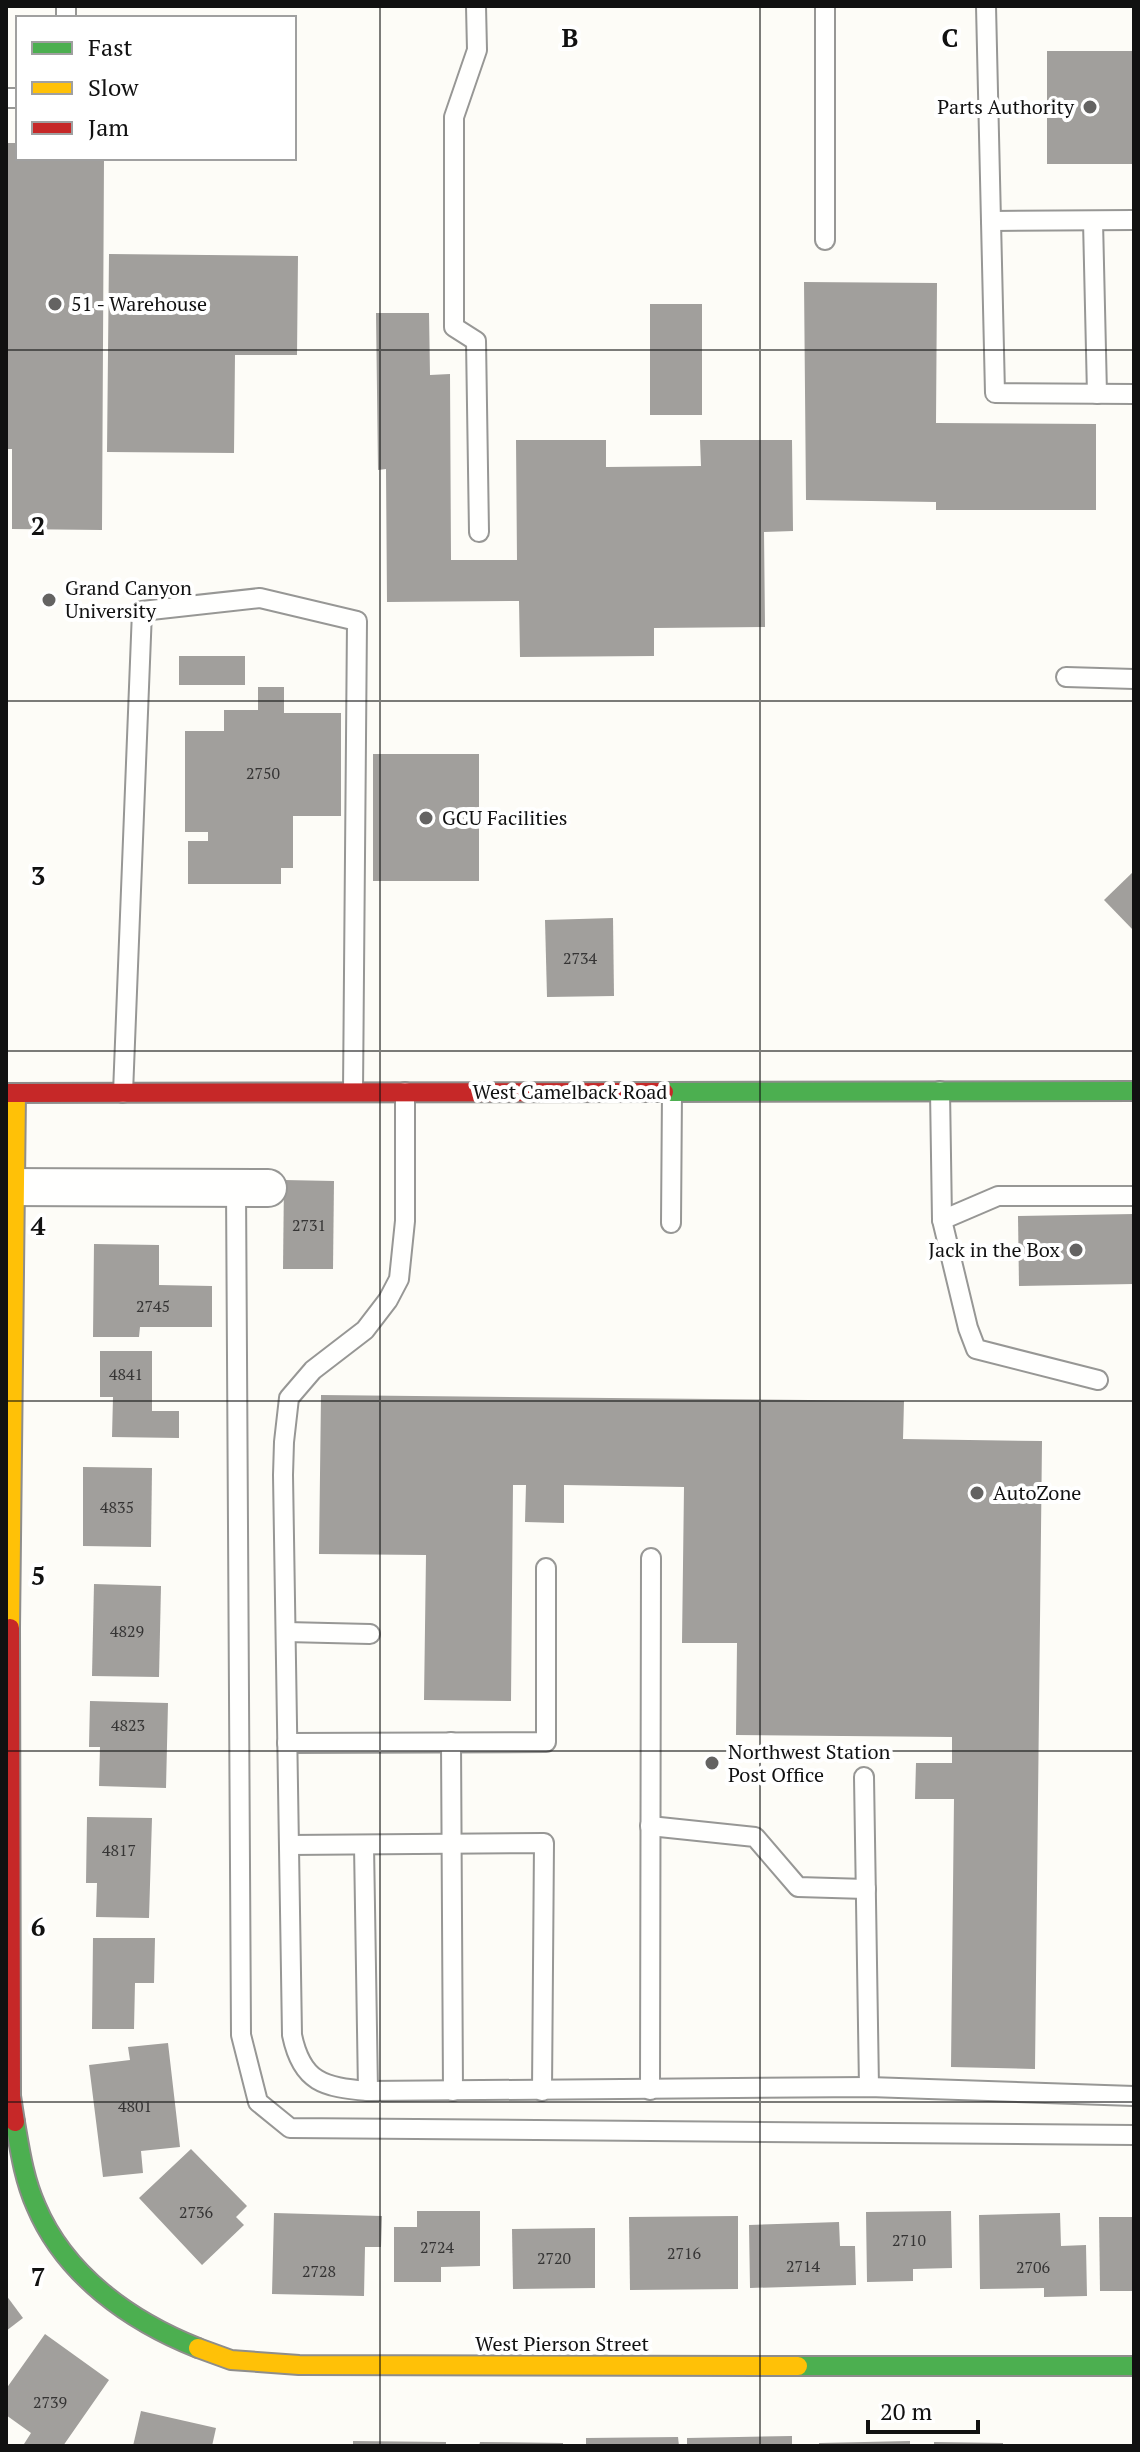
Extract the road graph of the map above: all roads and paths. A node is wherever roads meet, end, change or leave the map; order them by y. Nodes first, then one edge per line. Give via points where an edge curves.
1 (476, 6) edge
2 (825, 6) edge
3 (986, 6) edge
4 (1134, 220) edge
5 (991, 221) junction
6 (1093, 221) junction
7 (825, 240) dead end
8 (1097, 394) junction
9 (1134, 394) edge
10 (479, 532) dead end
11 (1066, 677) dead end
12 (1134, 679) edge
13 (940, 1091) junction
14 (1134, 1091) edge
15 (353, 1092) junction
16 (405, 1092) junction
17 (672, 1092) junction
18 (11, 1093) edge
19 (123, 1093) junction
20 (10, 1187) edge
21 (252, 1188) joint
22 (1134, 1196) edge
23 (942, 1220) junction
24 (671, 1223) dead end
25 (1098, 1380) dead end
26 (651, 1558) dead end
27 (546, 1568) dead end
28 (8, 1617) edge
29 (286, 1632) junction
30 (370, 1634) dead end
31 (451, 1742) junction
32 (287, 1743) junction
33 (864, 1777) dead end
34 (650, 1826) junction
35 (451, 1844) junction
36 (289, 1845) junction
37 (364, 1845) junction
38 (866, 1889) junction
39 (869, 2087) junction
40 (650, 2090) junction
41 (368, 2091) junction
42 (453, 2091) junction
43 (542, 2091) junction
44 (1134, 2096) edge
45 (1134, 2135) edge
46 (1134, 2366) edge

1 - 10 lane via 477,50 454,117 454,327 476,341
2 - 7 lane
3 - 5 lane
4 - 6 lane
5 - 6 lane
5 - 8 lane via 995,393
6 - 8 lane
8 - 9 lane
11 - 12 lane
13 - 14 street, West Camelback Road
13 - 17 street, West Camelback Road
13 - 23 lane
15 - 16 street, West Camelback Road
15 - 19 street, West Camelback Road
15 - 19 lane via 357,621 260,598 142,611
16 - 17 street, West Camelback Road
16 - 29 lane via 405,1221 399,1279 365,1330 313,1370 289,1398 283,1463
17 - 24 lane
18 - 19 street, West Camelback Road
18 - 20 street, West Pierson Street
20 - 21 street
20 - 28 street, West Pierson Street
21 - 45 lane via 241,2035 258,2102 290,2128
22 - 23 lane via 998,1196
23 - 25 lane via 976,1349
26 - 34 lane
27 - 31 lane via 546,1742
28 - 46 street, West Pierson Street via 11,2096 19,2143 43,2220 70,2261 127,2312 180,2342 229,2360 299,2365
29 - 30 lane
29 - 32 lane
31 - 32 lane
31 - 35 lane
32 - 36 lane
33 - 38 lane
34 - 38 lane via 755,1837 798,1887
34 - 40 lane
35 - 37 lane
35 - 42 lane
35 - 43 lane via 544,1843
36 - 37 lane
36 - 41 lane via 295,2050 312,2078 322,2084
37 - 41 lane
38 - 39 lane
39 - 40 lane
39 - 44 lane
40 - 43 lane
41 - 42 lane
42 - 43 lane

